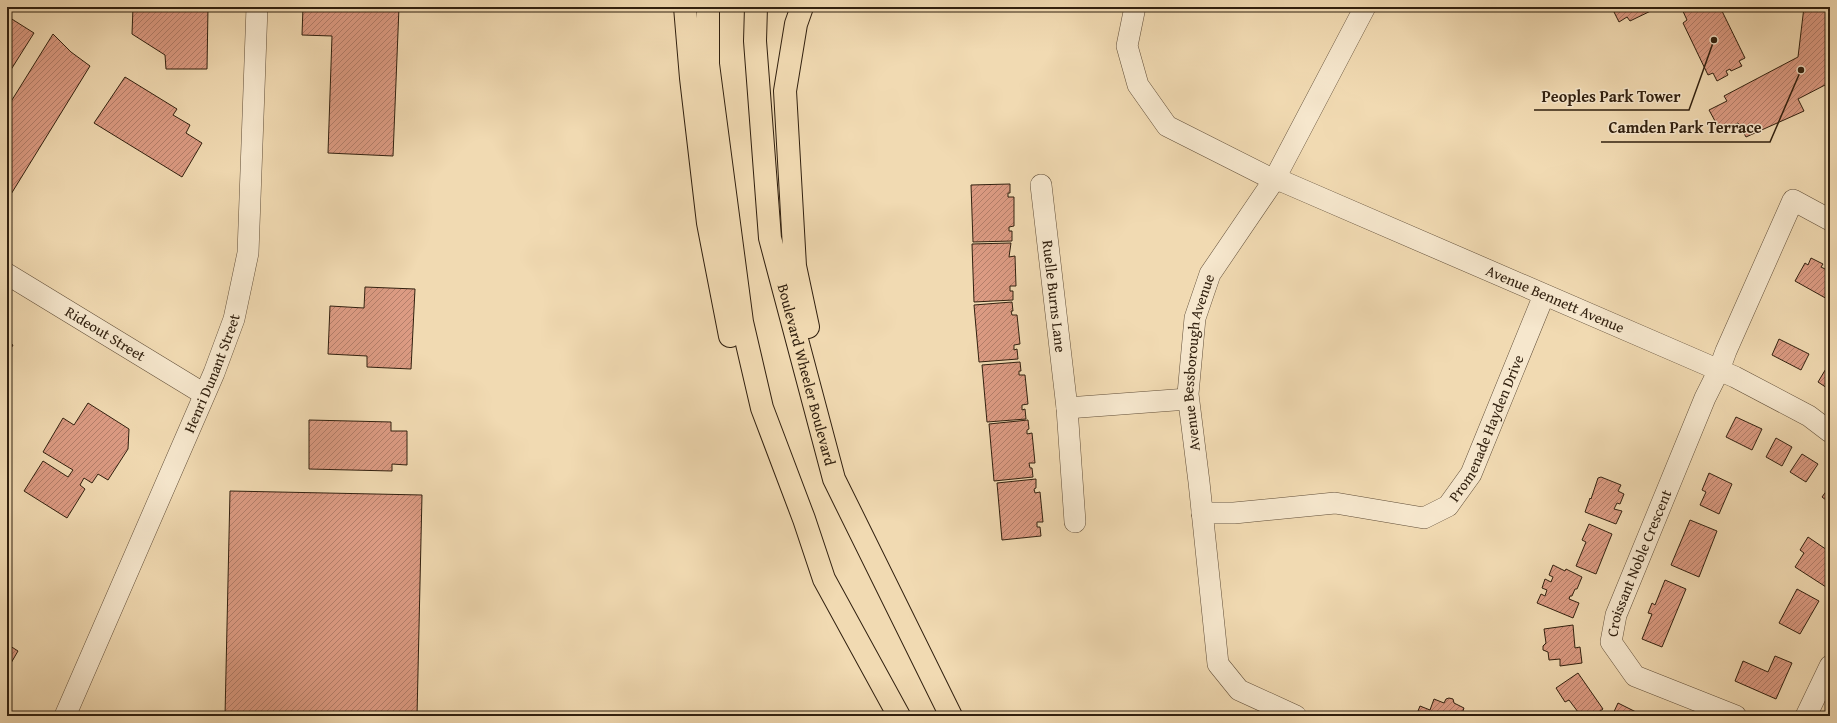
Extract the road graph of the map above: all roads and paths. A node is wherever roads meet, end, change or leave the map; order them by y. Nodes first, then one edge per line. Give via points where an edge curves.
1 (257, 7) edge
2 (685, 7) edge
3 (708, 7) edge
4 (756, 7) edge
5 (802, 7) edge
6 (1136, 7) edge
7 (1365, 7) edge
8 (1274, 180) junction
9 (1041, 185) dead end
10 (1830, 220) edge
11 (7, 274) edge
12 (1544, 295) junction
13 (1719, 370) junction
14 (204, 394) junction
15 (1188, 399) junction
16 (1067, 408) junction
17 (1830, 432) edge
18 (1202, 513) junction
19 (1075, 522) dead end
20 (861, 534) junction
21 (824, 579) junction
22 (1830, 666) edge
23 (65, 716) edge
24 (899, 716) edge
25 (951, 716) edge
26 (1296, 716) edge
27 (1736, 716) edge
28 (1806, 716) edge

1 - 14 street, Henri Dunant Street via 248,253 234,319
2 - 21 highway via 708,223 744,396 789,511
3 - 21 highway via 708,64 742,322 762,408
4 - 20 highway, Boulevard Wheeler Boulevard via 755,41 770,238 834,479
5 - 20 highway via 796,24 785,91 795,266 831,433
6 - 8 street, Avenue Bennett Avenue via 1127,46 1138,85 1167,126
7 - 8 street, Avenue Bessborough Avenue
8 - 12 street, Avenue Bennett Avenue via 1284,182
8 - 15 street, Avenue Bessborough Avenue via 1210,274 1195,318
9 - 16 street, Ruelle Burns Lane
10 - 13 street, Croissant Noble Crescent via 1793,200
11 - 14 street, Rideout Street
12 - 13 street, Avenue Bennett Avenue
12 - 18 street, Promenade Hayden Drive via 1471,474 1448,506 1424,518 1335,503 1234,513
13 - 17 street, Avenue Bennett Avenue via 1809,416
13 - 27 street, Croissant Noble Crescent via 1705,398 1616,615 1611,642 1635,676
14 - 23 street, Henri Dunant Street
15 - 16 street
15 - 18 street, Avenue Bessborough Avenue
16 - 19 street, Ruelle Burns Lane
18 - 26 street, Avenue Bessborough Avenue via 1218,664 1239,690
20 - 25 highway, Boulevard Wheeler Boulevard
21 - 24 highway
22 - 28 street

